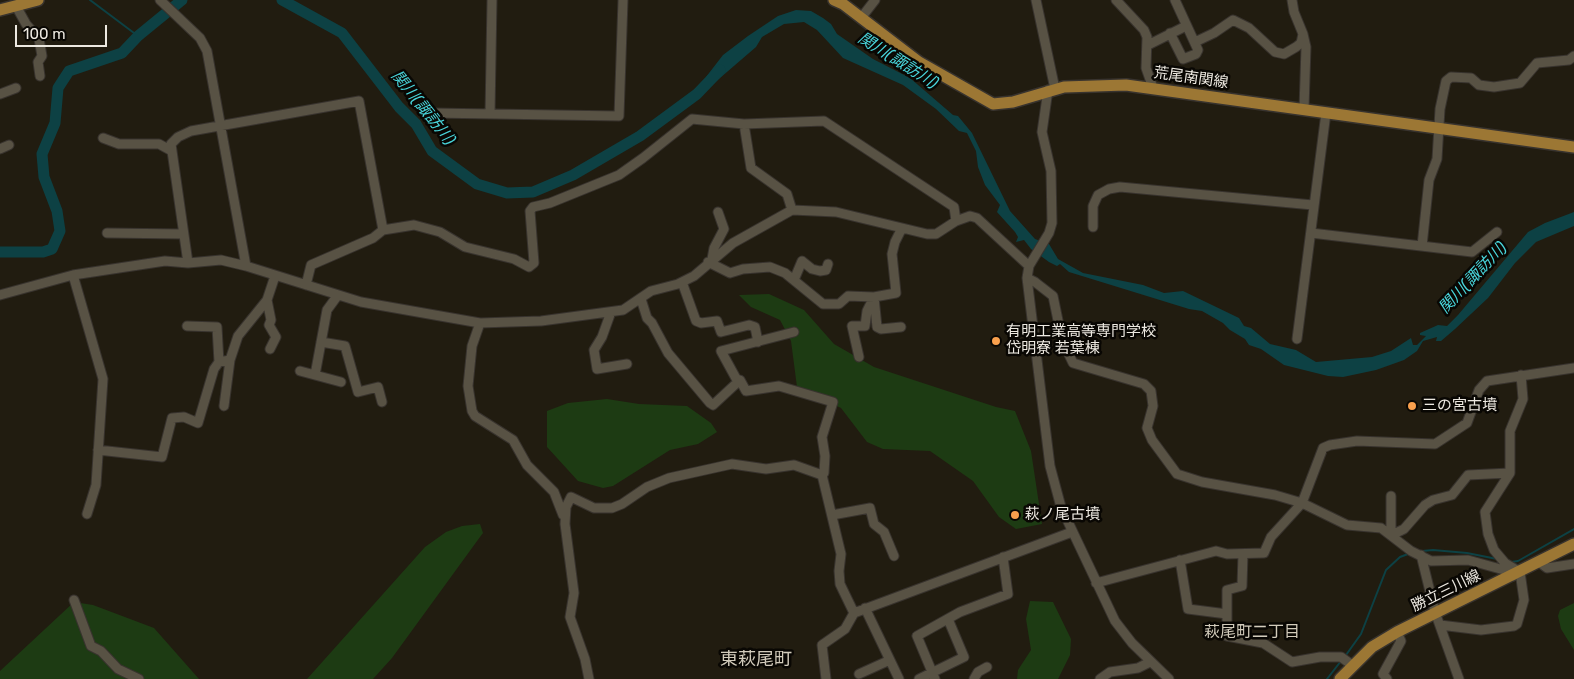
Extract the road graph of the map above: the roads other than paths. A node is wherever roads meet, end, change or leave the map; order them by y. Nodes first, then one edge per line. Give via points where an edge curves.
1 (38, 0) edge
2 (160, 0) edge
3 (492, 0) edge
4 (623, 0) edge
5 (834, 0) edge
6 (875, 0) edge
7 (1036, 0) edge
8 (1116, 0) edge
9 (1175, 0) edge
10 (1292, 0) edge
11 (16, 6) junction
12 (0, 10) edge
13 (861, 18) junction
14 (1186, 26) junction
15 (1170, 33) junction
16 (1303, 34) junction
17 (1195, 42) junction
18 (1148, 45) junction
19 (1574, 56) edge
20 (40, 76) dead end
21 (16, 88) dead end
22 (1153, 88) junction
23 (1051, 90) junction
24 (0, 94) edge
25 (1304, 109) junction
26 (432, 113) dead end
27 (1326, 113) junction
28 (490, 114) junction
29 (744, 124) junction
30 (221, 126) junction
31 (1438, 128) junction
32 (103, 138) dead end
33 (9, 145) dead end
34 (1574, 147) edge
35 (0, 149) edge
36 (170, 150) junction
37 (1313, 205) junction
38 (792, 210) junction
39 (718, 212) dead end
40 (956, 221) junction
41 (1093, 227) dead end
42 (902, 228) junction
43 (383, 230) junction
44 (1497, 232) dead end
45 (107, 233) dead end
46 (1311, 233) junction
47 (183, 234) junction
48 (1422, 246) junction
49 (710, 260) junction
50 (188, 262) junction
51 (828, 264) dead end
52 (1030, 264) junction
53 (246, 266) junction
54 (72, 275) junction
55 (275, 276) junction
56 (1027, 278) junction
57 (794, 280) junction
58 (682, 282) junction
59 (306, 285) junction
60 (0, 295) edge
61 (338, 295) junction
62 (874, 297) junction
63 (641, 299) junction
64 (267, 300) junction
65 (611, 312) junction
66 (480, 324) junction
67 (187, 326) dead end
68 (902, 327) dead end
69 (794, 332) dead end
70 (1297, 340) dead end
71 (321, 342) junction
72 (758, 342) junction
73 (270, 349) dead end
74 (859, 357) dead end
75 (230, 360) junction
76 (219, 362) junction
77 (627, 364) dead end
78 (1574, 368) edge
79 (300, 372) dead end
80 (315, 375) junction
81 (1521, 375) junction
82 (341, 382) dead end
83 (738, 382) junction
84 (382, 402) dead end
85 (224, 406) dead end
86 (98, 450) junction
87 (1510, 473) junction
88 (822, 475) junction
89 (1391, 496) dead end
90 (1302, 503) junction
91 (86, 514) dead end
92 (832, 515) junction
93 (565, 524) junction
94 (1072, 532) junction
95 (1392, 534) junction
96 (1574, 544) edge
97 (1243, 554) junction
98 (1421, 555) junction
99 (894, 556) dead end
100 (1003, 557) junction
101 (1180, 560) junction
102 (1539, 562) junction
103 (1574, 564) edge
104 (1516, 574) junction
105 (1096, 583) junction
106 (74, 600) dead end
107 (865, 608) junction
108 (1435, 612) junction
109 (854, 613) junction
110 (1227, 614) junction
111 (948, 619) junction
112 (1440, 626) junction
113 (1397, 632) junction
114 (890, 660) junction
115 (1150, 662) junction
116 (1352, 665) junction
117 (987, 667) dead end
118 (859, 674) dead end
119 (934, 676) edge
120 (139, 679) edge
121 (589, 679) edge
122 (826, 679) edge
123 (899, 679) edge
124 (918, 679) edge
125 (974, 679) edge
126 (1100, 679) edge
127 (1169, 679) edge
128 (1340, 679) edge
129 (1387, 679) edge
130 (1459, 679) edge

1 - 11 main road
2 - 30 street via 200,38 207,50
3 - 28 street
4 - 28 street via 619,116
5 - 13 main road, 荒尾南関線
6 - 13 street
7 - 23 street
8 - 18 street via 1144,30
9 - 14 street
10 - 16 street
11 - 12 main road
11 - 20 street via 39,39 42,56 38,62
13 - 23 main road, 荒尾南関線 via 919,62 993,104 1013,102
14 - 15 street
14 - 17 street
15 - 17 street via 1183,59 1196,54
15 - 18 street
16 - 17 street via 1301,43 1284,54 1266,47 1249,28 1233,20
16 - 25 street via 1306,47
18 - 22 street via 1146,68
19 - 31 street via 1568,60 1537,63 1520,84 1486,86 1471,78 1451,77 1444,87
21 - 24 street
22 - 23 main road, 荒尾南関線 via 1107,84
22 - 25 main road, 荒尾南関線
23 - 52 street via 1042,132 1052,182 1052,223 1050,233
25 - 27 main road, 荒尾南関線
26 - 28 street
27 - 31 main road, 荒尾南関線
27 - 37 street
29 - 38 street via 751,168 787,194
29 - 40 street via 824,120 954,208
29 - 43 street via 692,119 619,175 533,207 530,211 534,263 529,267 514,259 465,247 425,226 414,224
30 - 36 street via 178,137
30 - 43 street via 359,101
30 - 53 street
31 - 34 main road, 荒尾南関線
31 - 48 street via 1437,159 1429,180
32 - 36 street via 120,144 159,144
33 - 35 street
36 - 47 street
37 - 41 street via 1120,187 1098,195 1093,206
37 - 46 street
38 - 42 street via 836,212
38 - 49 street via 733,243
39 - 49 street via 724,229
40 - 42 street via 936,234
40 - 52 street via 970,216 977,218
42 - 62 street via 892,254 896,293
43 - 59 street via 374,238 310,265
44 - 48 street via 1472,252
45 - 47 street
46 - 48 street
46 - 70 street
47 - 50 street
49 - 57 street via 730,273 770,267
49 - 58 street via 694,276
50 - 53 street via 222,260
50 - 54 street via 165,261
51 - 57 street via 826,270 820,271 802,261
52 - 56 street
53 - 55 street
54 - 60 street
54 - 86 street via 103,379
55 - 59 street
55 - 64 street
56 - 90 street via 1053,296 1062,340 1073,363 1144,384 1151,391 1152,406 1147,428 1177,474
56 - 94 street via 1050,466 1061,507
57 - 62 street via 823,304 839,304 848,296
58 - 63 street via 651,291
58 - 72 street via 696,321 717,320 721,332 749,325 754,328
59 - 61 street
61 - 66 street
61 - 71 street via 327,310
62 - 68 street via 877,327 881,330
62 - 74 street via 867,311 865,326 852,326
63 - 65 street via 623,310
63 - 83 street via 647,318 668,352 710,403 713,405
64 - 73 street via 269,325 276,337
64 - 75 street via 238,336
65 - 66 street via 541,321
65 - 77 street via 594,350 597,369
66 - 93 street via 472,346 468,386 472,411 513,440 527,464 554,492
67 - 76 street via 217,327
69 - 72 street
71 - 80 street
71 - 84 street via 345,346 358,392 378,387
72 - 83 street via 721,351
75 - 76 street
75 - 85 street
76 - 86 street via 198,423 184,417 172,418 162,457
78 - 81 street
79 - 80 street
80 - 82 street
81 - 87 street via 1523,400 1510,431
81 - 90 street via 1484,384 1467,423 1435,444 1357,441 1323,448
83 - 88 street via 740,380 746,391 779,386 833,402 822,437 825,456
86 - 91 street via 96,485
87 - 95 street via 1468,475 1452,495 1425,505 1404,529
87 - 104 street via 1485,512 1494,550
88 - 92 street
88 - 93 street via 794,465 766,469 732,464 669,478 612,508 594,508 571,496 566,507
89 - 95 street
90 - 95 street via 1347,525 1381,528
90 - 97 street via 1271,537 1264,553
92 - 99 street via 870,508 874,524 884,532
92 - 109 street via 841,554 840,584
93 - 121 street via 574,593 570,617 586,659
94 - 100 street
94 - 105 street
95 - 98 street via 1411,551
96 - 102 main road, 勝立三川線
97 - 101 street via 1216,551
97 - 110 street via 1242,586 1227,590
98 - 104 street via 1431,561 1468,560
98 - 108 street
100 - 107 street
100 - 111 street via 1008,594
101 - 105 street
101 - 110 street via 1188,609
102 - 103 street via 1547,568
102 - 104 main road, 勝立三川線
104 - 108 main road, 勝立三川線
104 - 112 street via 1524,600 1517,624 1481,630
105 - 115 street via 1115,621
106 - 120 street via 91,646 101,651 118,669
107 - 109 street
107 - 114 street
108 - 112 street
108 - 113 main road, 勝立三川線
109 - 122 street via 845,629 822,644
110 - 116 street via 1227,636 1263,642 1292,662 1320,657 1341,658
111 - 119 street via 964,658
111 - 119 street via 917,636
112 - 130 street
113 - 116 main road, 勝立三川線 via 1372,647
113 - 129 street via 1401,642 1383,674
114 - 118 street
114 - 123 street
115 - 126 street via 1138,668 1110,672
115 - 127 street
116 - 128 main road, 勝立三川線
117 - 125 street
119 - 124 street

